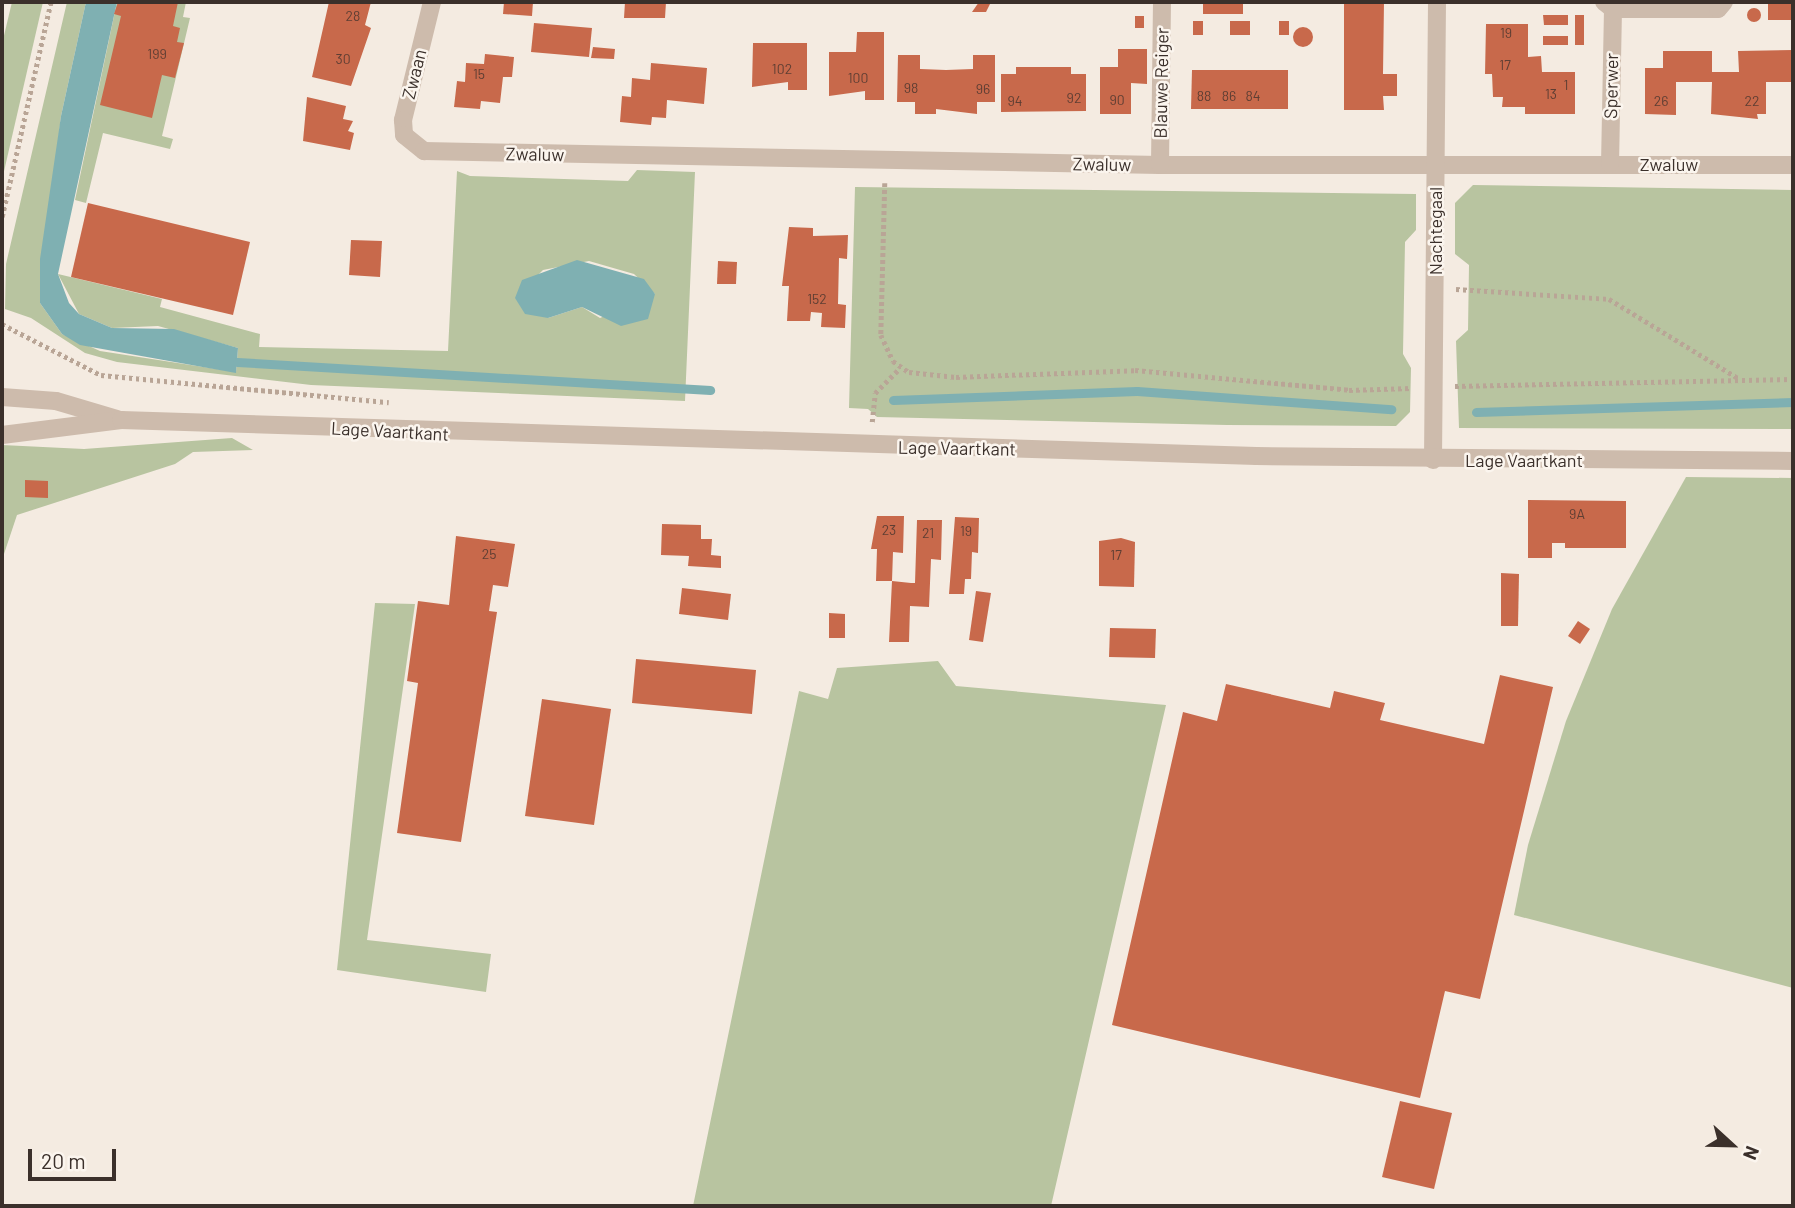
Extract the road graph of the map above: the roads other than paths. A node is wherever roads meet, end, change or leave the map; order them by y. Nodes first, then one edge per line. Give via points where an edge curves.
1 (432, 2) edge
2 (1162, 2) edge
3 (1437, 2) edge
4 (1724, 2) edge
5 (1608, 5) edge
6 (412, 145) joint
7 (1160, 164) junction
8 (1610, 164) junction
9 (1793, 165) edge
10 (1436, 166) junction
11 (2, 397) edge
12 (121, 420) junction
13 (2, 435) edge
14 (1433, 460) junction
15 (1793, 461) edge

1 - 6 street, Zwaan via 403,120 404,135
2 - 7 street, Blauwe Reiger
3 - 10 street, Nachtegaal
4 - 5 street, Sperwer via 1718,9
5 - 8 street, Sperwer
6 - 7 street, Zwaluw via 424,151
7 - 10 street, Zwaluw
8 - 9 street, Zwaluw
8 - 10 street, Zwaluw
10 - 14 street, Nachtegaal
11 - 12 street, Lage Vaartkant via 56,401
12 - 13 street, Lage Vaartkant
12 - 14 street, Lage Vaartkant
14 - 15 street, Lage Vaartkant

